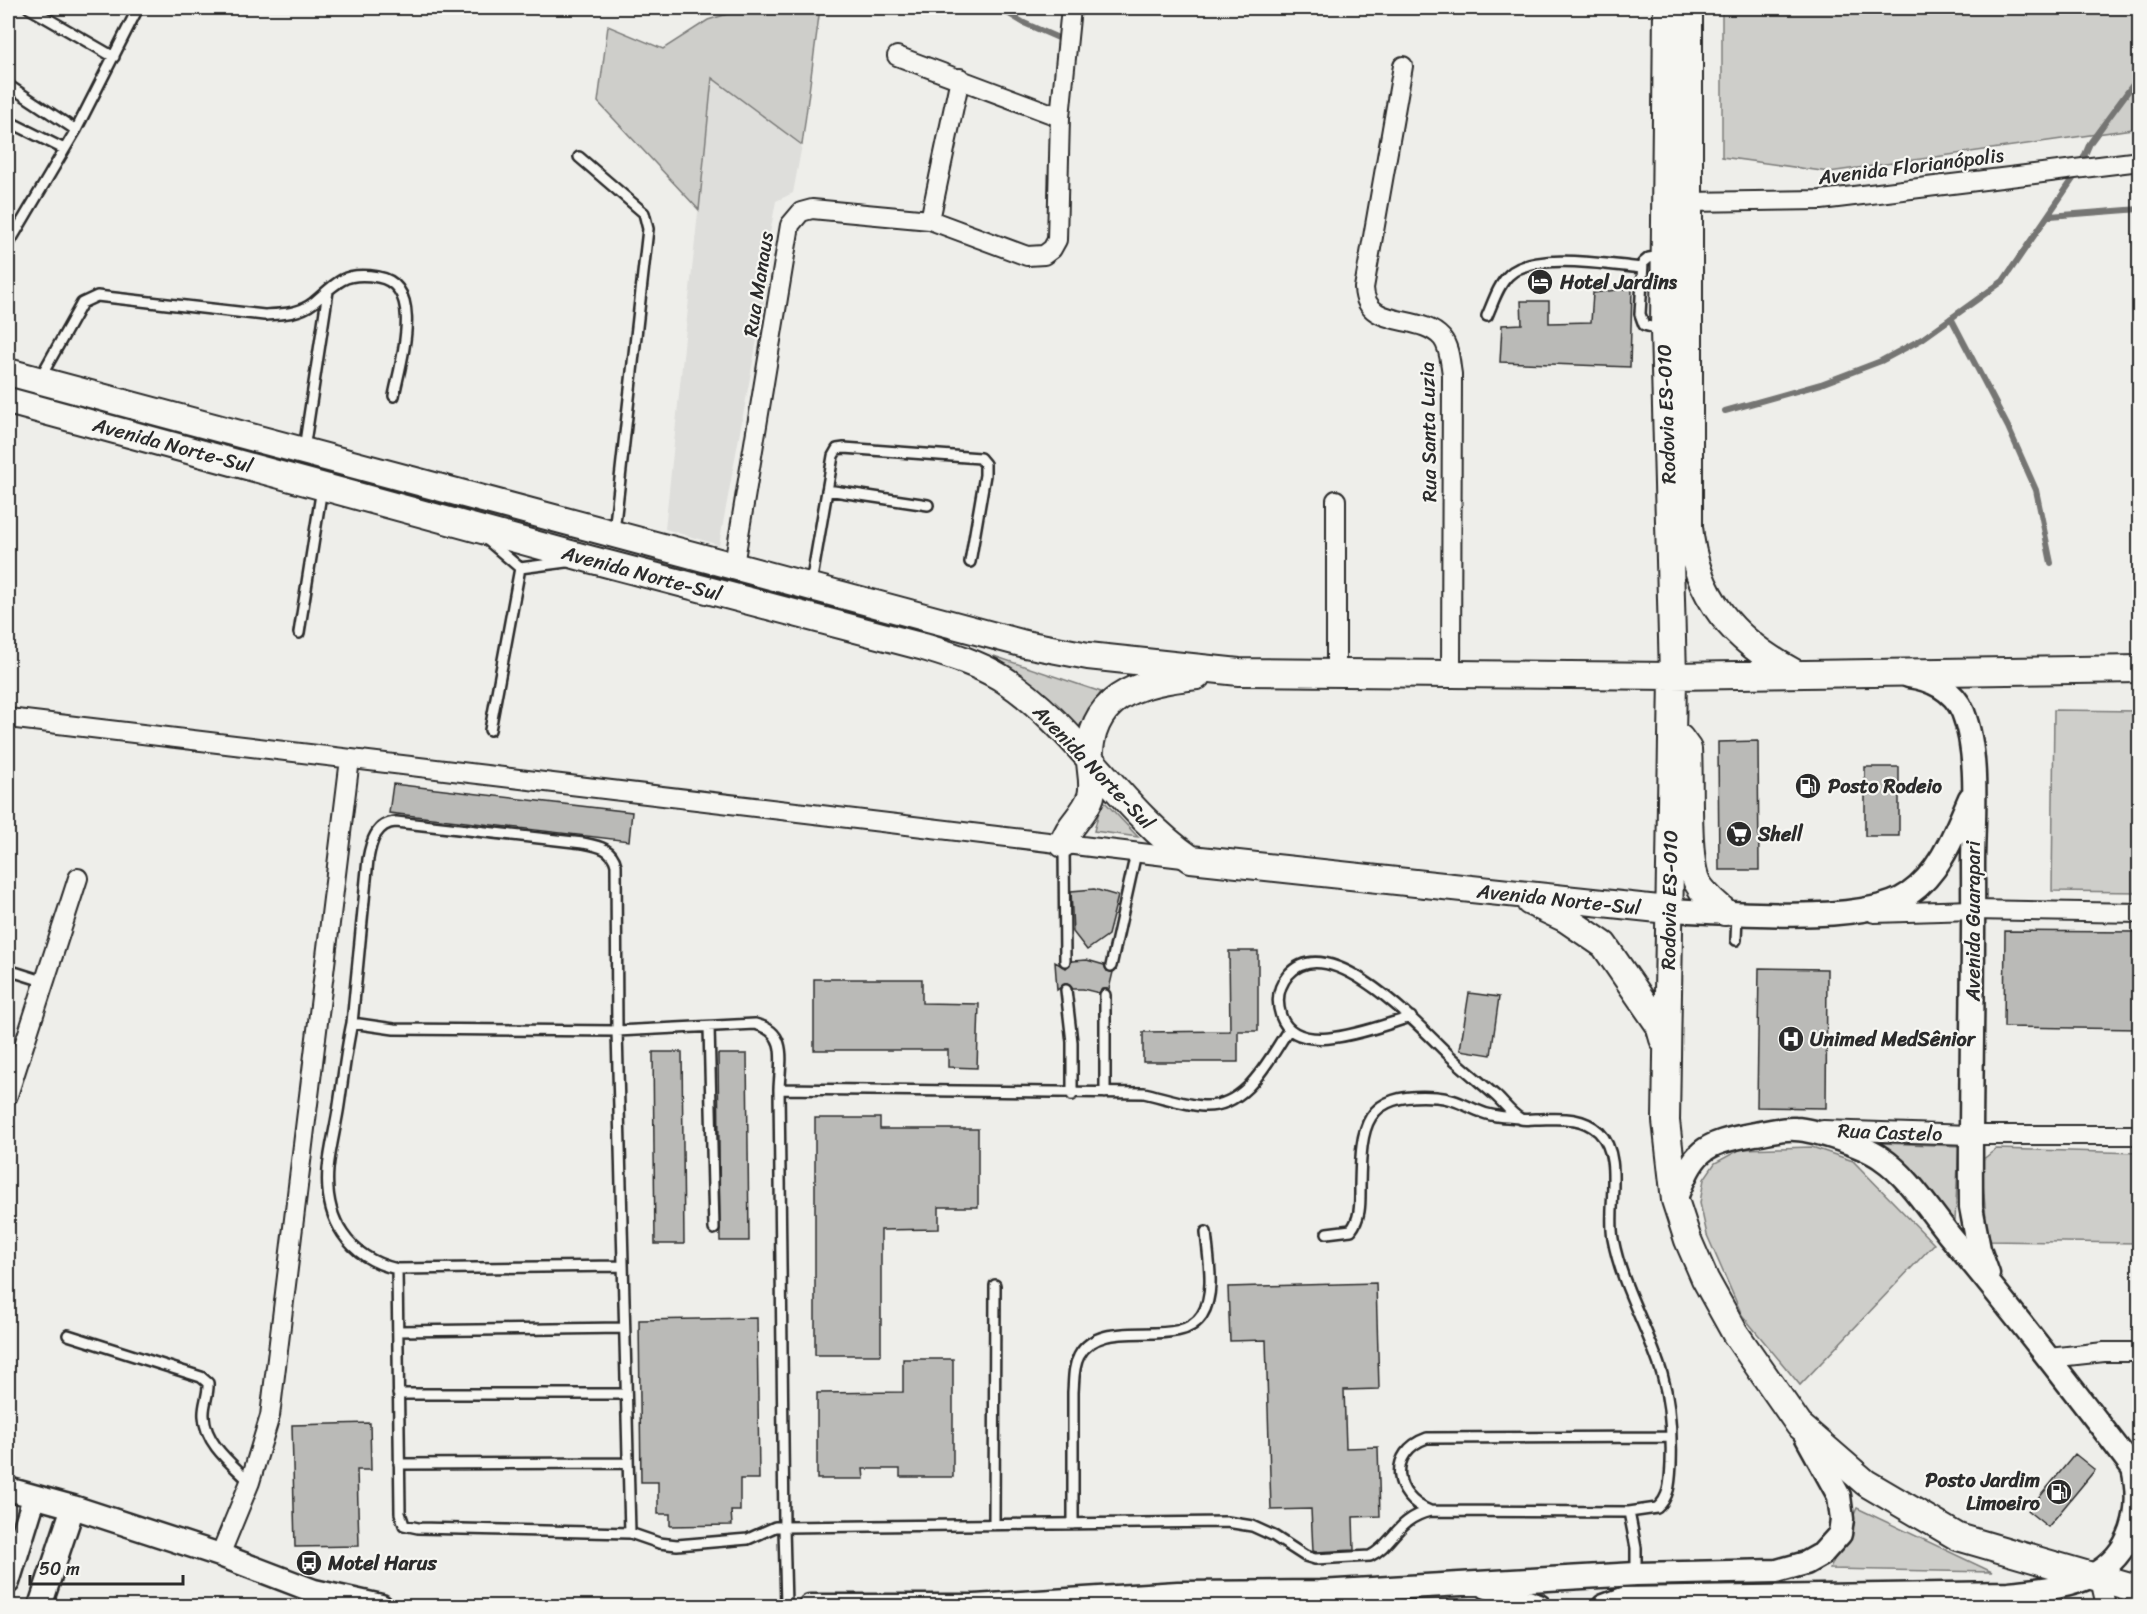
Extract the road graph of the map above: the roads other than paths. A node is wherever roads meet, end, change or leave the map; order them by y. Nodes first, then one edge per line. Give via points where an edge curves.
1 (28, 8) edge
2 (138, 8) edge
3 (1071, 8) edge
4 (1666, 8) edge
5 (1689, 8) edge
6 (897, 56) dead end
7 (114, 57) junction
8 (1402, 66) dead end
9 (960, 78) junction
10 (8, 85) edge
11 (1060, 117) junction
12 (8, 121) edge
13 (76, 130) junction
14 (64, 149) junction
15 (579, 158) dead end
16 (2139, 161) edge
17 (1688, 202) junction
18 (930, 220) junction
19 (8, 245) edge
20 (1653, 262) junction
21 (328, 291) junction
22 (1487, 316) dead end
23 (8, 372) edge
24 (39, 381) junction
25 (394, 396) dead end
26 (8, 401) edge
27 (303, 451) junction
28 (322, 485) junction
29 (827, 490) junction
30 (1336, 500) dead end
31 (928, 505) dead end
32 (471, 527) junction
33 (614, 534) junction
34 (589, 560) junction
35 (970, 562) dead end
36 (734, 565) junction
37 (520, 568) junction
38 (811, 585) junction
39 (299, 633) dead end
40 (2139, 669) edge
41 (1239, 672) junction
42 (1891, 672) junction
43 (1336, 673) junction
44 (1451, 674) junction
45 (1798, 674) junction
46 (1673, 676) junction
47 (8, 718) edge
48 (1673, 728) junction
49 (490, 730) dead end
50 (1089, 756) junction
51 (350, 759) junction
52 (1973, 791) junction
53 (1064, 844) junction
54 (1136, 853) junction
55 (1191, 859) junction
56 (78, 878) dead end
57 (1511, 893) junction
58 (1668, 910) junction
59 (1974, 910) junction
60 (1731, 912) junction
61 (2139, 913) edge
62 (1827, 914) junction
63 (1736, 940) dead end
64 (1065, 961) dead end
65 (1111, 966) dead end
66 (8, 970) edge
67 (45, 982) junction
68 (1066, 990) dead end
69 (1105, 995) dead end
70 (1411, 1017) junction
71 (352, 1023) junction
72 (709, 1027) junction
73 (1288, 1029) junction
74 (616, 1031) junction
75 (1666, 1052) junction
76 (779, 1089) junction
77 (1106, 1094) junction
78 (8, 1095) edge
79 (1072, 1095) junction
80 (1521, 1119) junction
81 (1796, 1129) junction
82 (1970, 1135) junction
83 (2139, 1136) edge
84 (1675, 1200) junction
85 (714, 1229) dead end
86 (1206, 1232) dead end
87 (1327, 1233) dead end
88 (621, 1266) junction
89 (397, 1269) junction
90 (995, 1285) dead end
91 (1993, 1286) junction
92 (623, 1328) junction
93 (398, 1331) junction
94 (68, 1335) dead end
95 (2139, 1352) edge
96 (2049, 1358) junction
97 (398, 1394) junction
98 (625, 1394) junction
99 (1799, 1425) junction
100 (1671, 1437) junction
101 (628, 1463) junction
102 (399, 1464) junction
103 (250, 1482) junction
104 (8, 1489) edge
105 (34, 1498) junction
106 (73, 1507) junction
107 (1430, 1511) junction
108 (1629, 1512) junction
109 (994, 1524) junction
110 (1073, 1524) junction
111 (784, 1527) junction
112 (630, 1533) junction
113 (220, 1556) junction
114 (1636, 1574) junction
115 (2095, 1578) junction
116 (8, 1582) edge
117 (1475, 1583) junction
118 (2139, 1590) edge
119 (1320, 1592) junction
120 (1178, 1593) junction
121 (1896, 1601) edge
122 (1753, 1602) edge
123 (40, 1606) edge
124 (381, 1606) edge
125 (786, 1606) edge
126 (810, 1606) edge
127 (1202, 1606) edge
128 (1284, 1606) edge
129 (1539, 1606) edge
130 (1604, 1606) edge
131 (2106, 1606) edge

1 - 7 lane
2 - 7 lane
3 - 11 street
4 - 20 main road, Rodovia ES-010
5 - 17 main road, Rodovia ES-010
6 - 9 street
7 - 13 lane
8 - 44 street, Rua Santa Luzia via 1364,299 1374,312 1433,331 1448,349 1452,375
9 - 11 street
9 - 18 street
10 - 13 lane
11 - 18 street, Rua Manaus via 1057,240 1052,249 1044,255 1027,256
12 - 14 lane
13 - 14 lane
14 - 19 lane
15 - 33 lane via 644,213 648,229
16 - 17 street, Avenida Florianópolis via 1821,200
17 - 45 main road, Rodovia ES-010 via 1691,553 1708,594 1740,637 1772,661
18 - 36 street, Rua Manaus via 812,209 801,212 790,225
20 - 22 lane via 1527,265 1510,273
20 - 46 main road, Rodovia ES-010 via 1664,330
21 - 24 lane via 310,306 290,313 264,315 98,296 82,303
21 - 25 lane via 343,279 363,274 385,278 401,292 408,316
21 - 27 lane
23 - 24 main road, Avenida Norte-Sul
24 - 27 main road, Avenida Norte-Sul
26 - 28 main road, Avenida Norte-Sul
27 - 33 main road, Avenida Norte-Sul
28 - 32 main road, Avenida Norte-Sul
28 - 39 lane
29 - 31 lane
29 - 35 lane via 837,449 980,458 985,464 985,475
29 - 38 lane
30 - 43 street
32 - 34 main road, Avenida Norte-Sul
32 - 37 lane
33 - 36 main road, Avenida Norte-Sul
34 - 37 lane
34 - 50 main road, Avenida Norte-Sul via 913,644 975,664 1030,700
36 - 38 main road, Avenida Norte-Sul
37 - 49 lane
38 - 41 main road, Avenida Norte-Sul via 1025,644 1088,656
40 - 42 main road, Avenida Norte-Sul
41 - 43 main road, Avenida Norte-Sul
41 - 50 main road via 1168,680 1121,695 1101,713
42 - 45 main road, Avenida Norte-Sul
42 - 52 street, Avenida Guarapari via 1935,683 1955,699 1971,742
43 - 44 main road, Avenida Norte-Sul
44 - 46 main road, Avenida Norte-Sul
45 - 46 main road, Avenida Norte-Sul
46 - 48 main road, Rodovia ES-010
47 - 51 street
48 - 58 main road, Rodovia ES-010
48 - 60 main road via 1688,748 1696,879 1708,898
50 - 53 main road via 1092,794
50 - 55 main road, Avenida Norte-Sul via 1159,835
51 - 53 street
51 - 103 street via 270,1416
52 - 59 street, Avenida Guarapari
52 - 62 street, Avenida Norte-Sul via 1941,859 1911,893 1879,908
53 - 54 street
53 - 64 lane
54 - 55 street
54 - 65 lane
55 - 57 main road, Avenida Norte-Sul
56 - 67 street
57 - 58 main road, Avenida Norte-Sul
57 - 75 main road via 1566,919 1604,945 1659,1025
58 - 60 street, Avenida Norte-Sul
58 - 75 main road, Rodovia ES-010
59 - 61 street
59 - 62 street
59 - 82 street, Avenida Guarapari
60 - 62 street, Avenida Norte-Sul
60 - 63 lane
66 - 67 lane
67 - 78 street
68 - 79 lane via 1072,1042
69 - 77 lane
70 - 73 lane via 1320,1040 1299,1037
70 - 73 lane via 1355,976 1333,965 1313,962 1292,971 1283,981 1279,993 1281,1018
70 - 80 lane
71 - 74 lane via 394,1029
71 - 74 lane via 370,846 383,826 396,822 583,843 603,848 612,855
71 - 89 lane via 328,1171 332,1204 340,1231 352,1248
72 - 74 lane
72 - 76 lane via 755,1024 776,1035 780,1048
72 - 85 lane
73 - 77 lane via 1252,1085 1217,1105 1203,1106 1144,1093
74 - 88 lane
75 - 84 main road, Rodovia ES-010 via 1666,1121
76 - 79 lane
76 - 111 lane
77 - 79 lane
80 - 87 lane via 1480,1112 1451,1099 1435,1097 1400,1100 1378,1108 1370,1116 1361,1147 1358,1218 1351,1230
80 - 100 lane via 1583,1121 1605,1140 1612,1158 1615,1251 1662,1375
81 - 82 street, Rua Castelo
81 - 84 street, Rua Castelo via 1734,1138 1709,1146 1688,1165
81 - 91 street, Avenida Guarapari via 1855,1144 1882,1159
82 - 83 street, Rua Castelo
82 - 91 street, Avenida Guarapari via 1971,1207 1979,1249
84 - 99 main road, Rodovia ES-010 via 1692,1250 1725,1315
86 - 110 lane via 1209,1283 1202,1315 1192,1325 1164,1332 1112,1335 1097,1340 1080,1354 1073,1392
88 - 89 lane
88 - 92 lane
89 - 93 lane
90 - 109 lane
91 - 96 street, Avenida Guarapari
92 - 93 lane
92 - 98 lane
93 - 97 lane
94 - 103 lane via 201,1377 209,1390 203,1415 208,1434
95 - 96 street
96 - 115 street, Avenida Guarapari via 2133,1467 2138,1491 2134,1525
97 - 98 lane
97 - 102 lane
98 - 101 lane
99 - 114 street via 1839,1496 1840,1534 1822,1554 1777,1571
99 - 115 main road, Rodovia ES-010 via 1866,1483 1958,1537
100 - 107 lane via 1428,1438 1408,1450 1401,1461 1400,1474 1408,1498
100 - 108 lane via 1671,1477 1663,1503 1657,1508
101 - 102 lane
101 - 112 lane
102 - 112 lane via 400,1513 404,1525 410,1527
103 - 113 street
104 - 105 street
105 - 106 street
105 - 116 street
106 - 113 street
106 - 123 street
107 - 108 lane
107 - 110 lane via 1409,1519 1370,1556 1315,1559 1252,1526
108 - 114 lane
109 - 110 lane
109 - 111 lane
111 - 112 lane via 748,1539 677,1545
111 - 125 lane
113 - 124 street via 314,1591
114 - 117 street
115 - 118 main road, Rodovia ES-010
115 - 121 street via 2008,1593
115 - 131 street
117 - 119 street
117 - 129 street
119 - 120 street
119 - 128 street
120 - 126 street via 975,1606
120 - 127 street
121 - 122 street
122 - 130 street via 1623,1599

